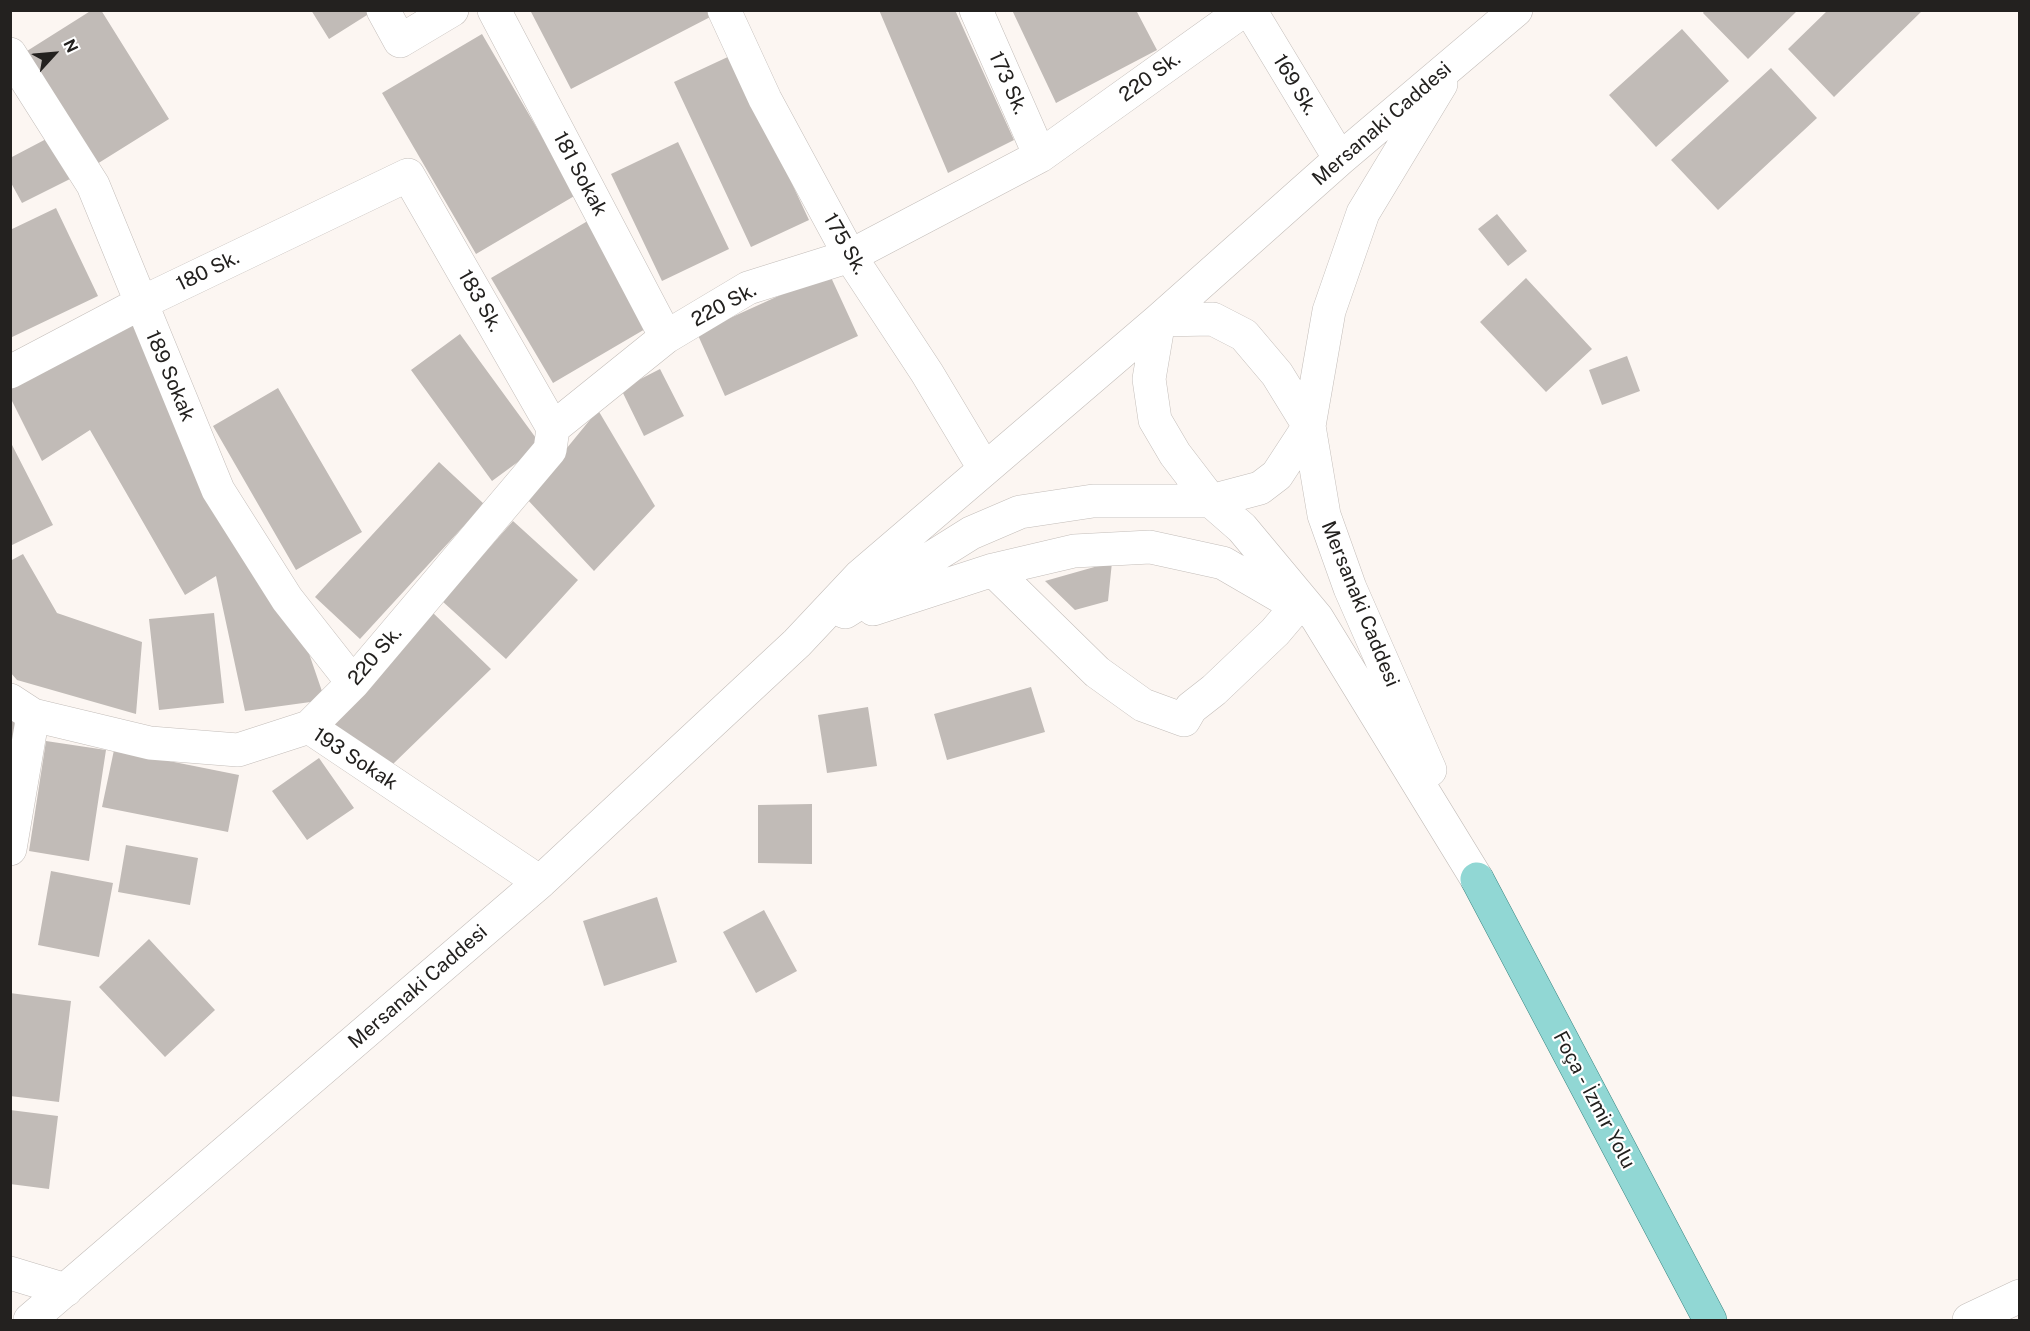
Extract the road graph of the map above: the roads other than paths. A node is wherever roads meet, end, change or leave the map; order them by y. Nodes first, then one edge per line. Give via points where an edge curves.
1 (383, 10) edge
2 (452, 10) edge
3 (494, 10) edge
4 (724, 10) edge
5 (976, 10) edge
6 (1244, 10) edge
7 (1250, 10) edge
8 (1516, 10) edge
9 (10, 54) edge
10 (1456, 60) junction
11 (1040, 156) junction
12 (1340, 159) junction
13 (408, 175) joint
14 (850, 256) junction
15 (140, 304) junction
16 (1159, 320) junction
17 (666, 337) junction
18 (10, 372) edge
19 (1309, 426) junction
20 (553, 428) junction
21 (984, 468) junction
22 (1211, 501) junction
23 (993, 570) junction
24 (1307, 612) junction
25 (797, 643) junction
26 (353, 683) junction
27 (22, 708) edge
28 (309, 727) junction
29 (10, 849) edge
30 (1478, 879) junction
31 (540, 882) junction
32 (10, 1273) edge
33 (2019, 1296) edge
34 (51, 1309) edge
35 (1710, 1320) edge
36 (1969, 1320) edge

1 - 2 street via 400,41
3 - 17 street, 181 Sokak
4 - 14 street, 175 Sk. via 765,99
5 - 11 street, 173 Sk.
6 - 11 street, 220 Sk.
7 - 12 street, 169 Sk.
8 - 10 street
9 - 15 street, 189 Sokak via 93,185
10 - 12 street, Mersanaki Caddesi
10 - 19 street, Mersanaki Caddesi via 1363,213 1329,311
11 - 14 street, 220 Sk.
12 - 16 street, Mersanaki Caddesi
13 - 15 street, 180 Sk.
13 - 20 street, 183 Sk.
14 - 17 street, 220 Sk. via 748,288
14 - 21 street, 175 Sk.
15 - 18 street, 180 Sk.
15 - 26 street, 189 Sokak via 218,490 287,599
16 - 19 street via 1213,318 1244,335 1277,374
16 - 21 street, Mersanaki Caddesi
16 - 22 street via 1149,379 1155,420
17 - 20 street, 220 Sk.
19 - 22 street via 1277,475 1260,488
19 - 30 street, Mersanaki Caddesi via 1324,515 1350,588
20 - 26 street, 220 Sk. via 550,450
21 - 25 street, Mersanaki Caddesi via 860,576
22 - 24 street, Mersanaki Caddesi via 1242,528
22 - 25 street, Mersanaki Caddesi via 1093,501 1020,512 971,533
23 - 24 street via 1074,551 1150,547 1223,563
23 - 24 street via 1097,672 1143,705 1184,720 1191,708 1275,632
23 - 25 street via 892,601
24 - 30 street, Mersanaki Caddesi
25 - 31 street, Mersanaki Caddesi
26 - 28 street, 220 Sk.
27 - 28 street, 193 Sokak via 150,743 238,750
27 - 29 street
28 - 31 street, 193 Sokak
30 - 35 main road, Foça - İzmir Yolu
31 - 34 street, Mersanaki Caddesi
32 - 34 street
33 - 36 street

